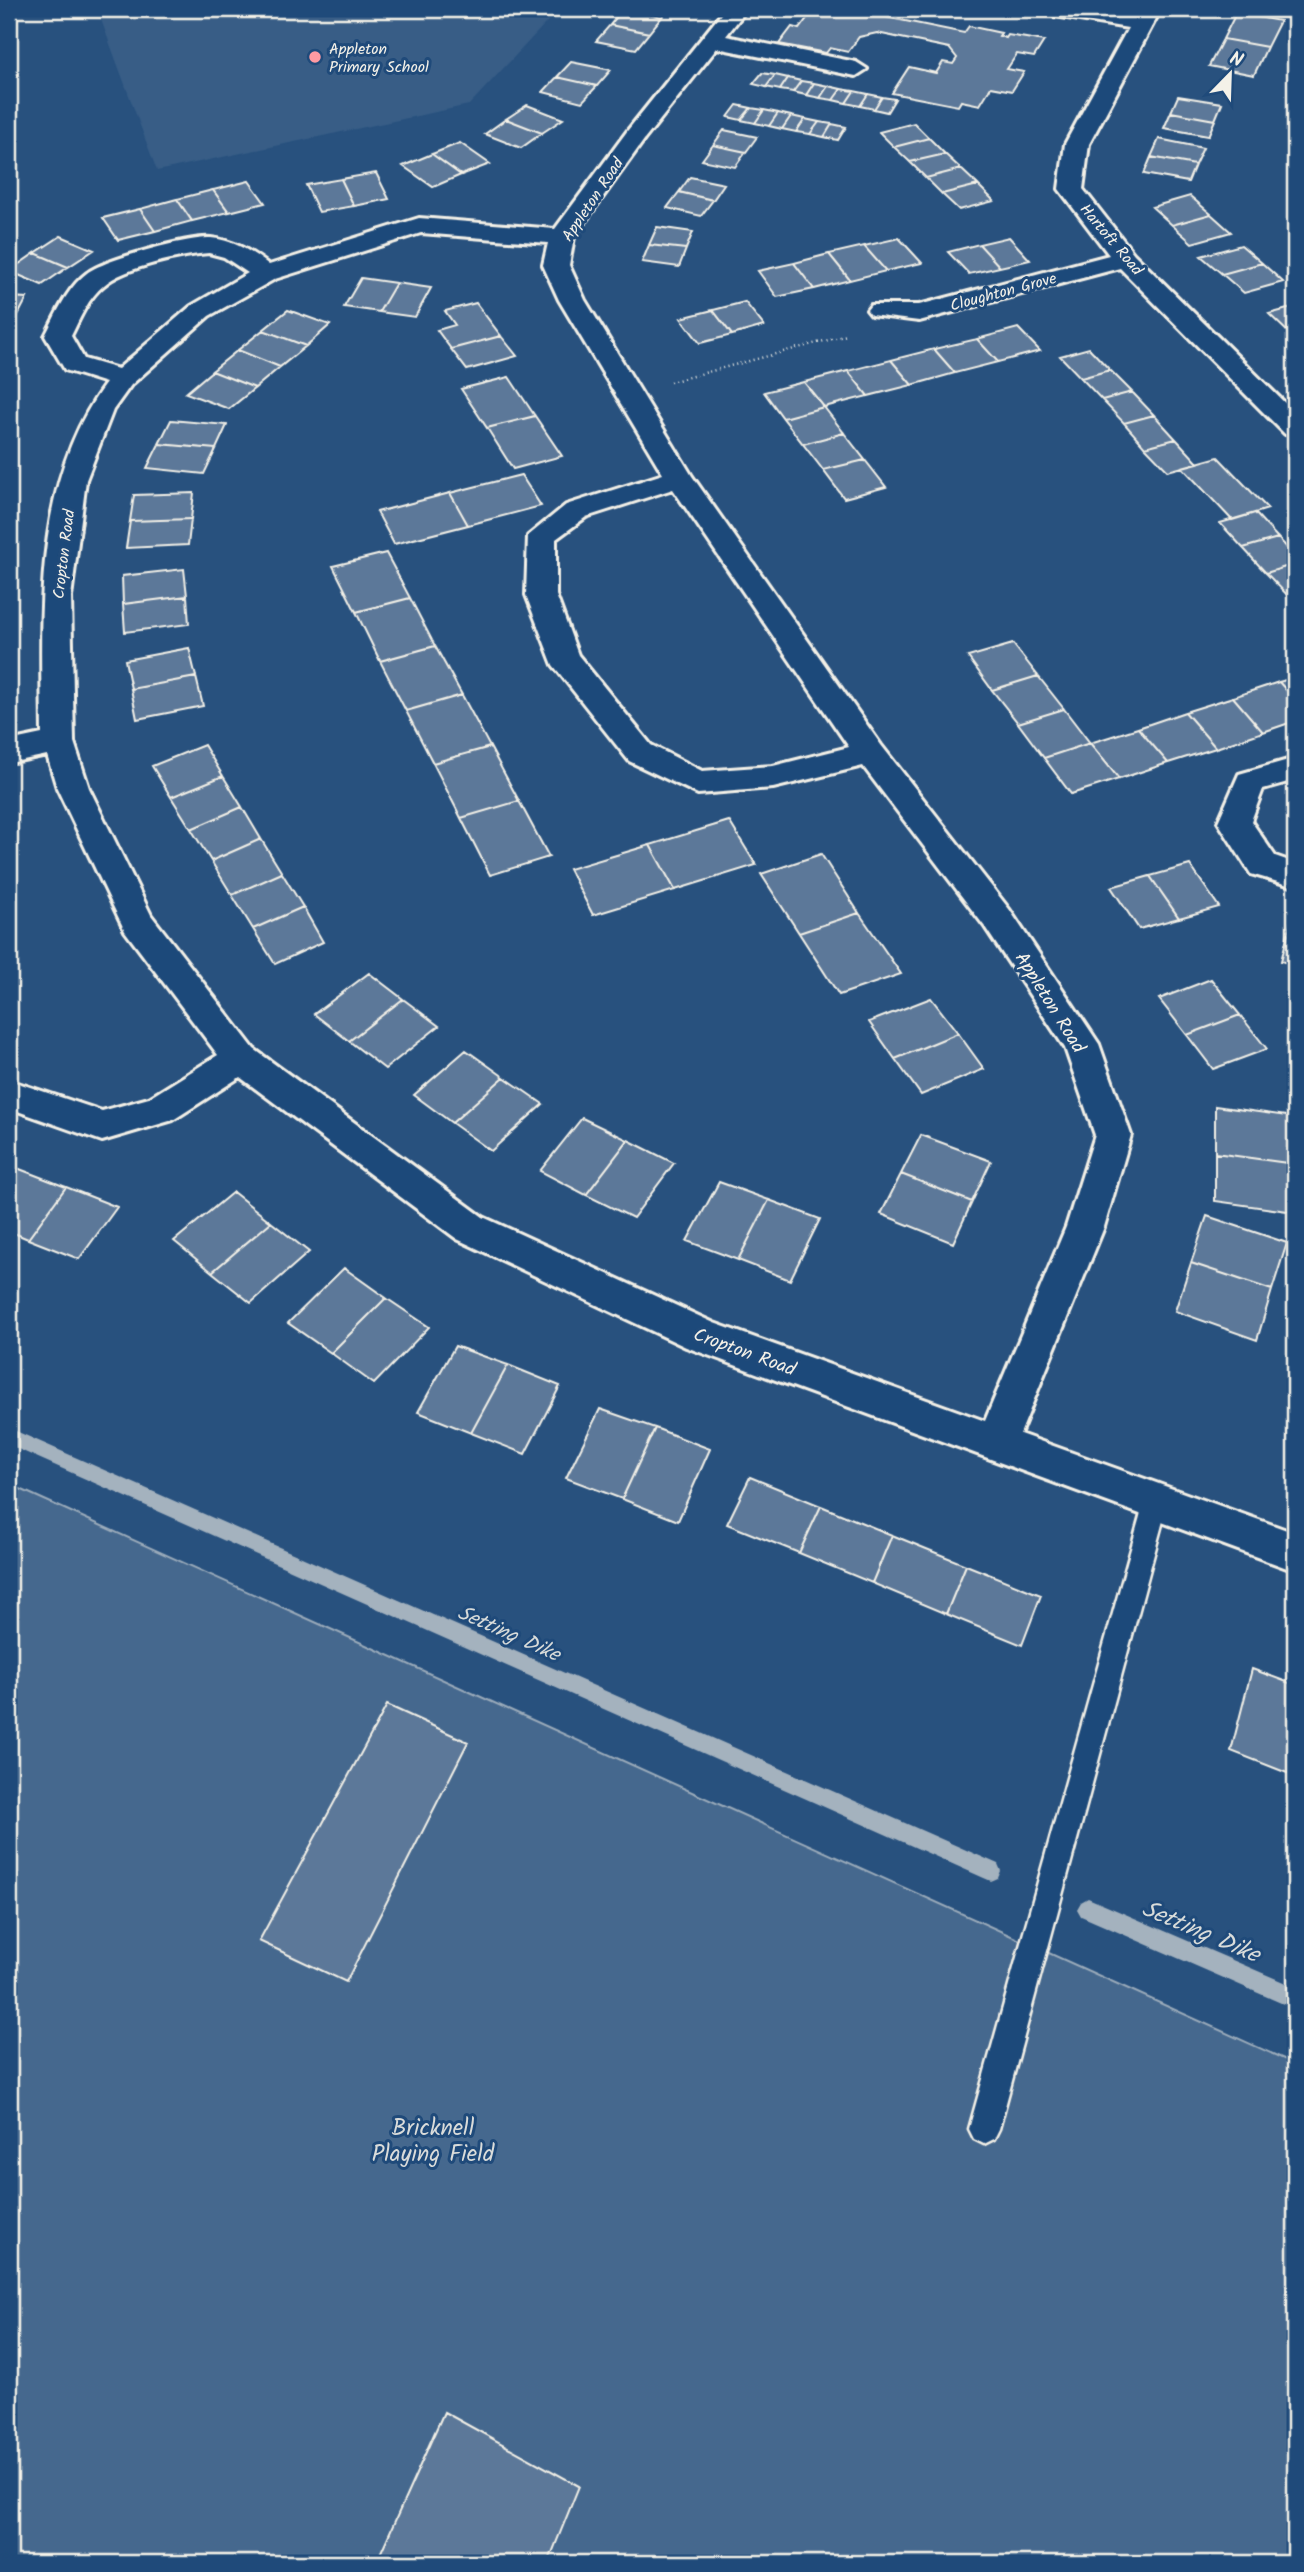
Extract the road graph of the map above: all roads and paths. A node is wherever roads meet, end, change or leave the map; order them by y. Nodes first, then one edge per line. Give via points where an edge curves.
1 (736, 9) edge
2 (1055, 9) edge
3 (1145, 16) edge
4 (710, 40) junction
5 (856, 69) dead end
6 (562, 237) junction
7 (1125, 260) junction
8 (266, 274) junction
9 (880, 310) joint
10 (122, 379) junction
11 (628, 393) junction
12 (1295, 428) edge
13 (679, 478) junction
14 (58, 742) junction
15 (9, 752) edge
16 (870, 753) junction
17 (1295, 769) edge
18 (1295, 875) edge
19 (241, 1059) junction
20 (9, 1094) edge
21 (997, 1441) junction
22 (1156, 1502) junction
23 (1295, 1552) edge
24 (984, 2129) dead end

1 - 4 street, Appleton Road
2 - 3 street
3 - 7 street, Hartoft Road via 1077,144 1071,189
4 - 5 street
4 - 6 street, Appleton Road
6 - 8 street, Cropton Road via 419,225
6 - 11 street, Appleton Road via 556,265
7 - 9 street, Cloughton Grove via 919,313
7 - 12 street, Hartoft Road
8 - 10 street, Cropton Road via 200,312
8 - 10 street via 234,252 208,245 98,275 75,302 58,337 74,364
9 - 11 path via 869,330
10 - 14 street, Cropton Road via 100,409 72,480 56,597
11 - 13 street, Appleton Road
13 - 16 street, Appleton Road
13 - 16 street via 576,512 541,536 541,595 564,658 640,753 698,783 774,778
14 - 15 street
14 - 19 street, Cropton Road via 73,789 137,922
16 - 21 street, Appleton Road via 997,918 1081,1044 1113,1135 1085,1227
17 - 18 street via 1250,782 1234,822 1263,865
19 - 20 street via 160,1110 102,1126
19 - 21 street, Cropton Road via 470,1228 700,1335
21 - 22 street, Cropton Road
22 - 23 street, Cropton Road
22 - 24 lane

